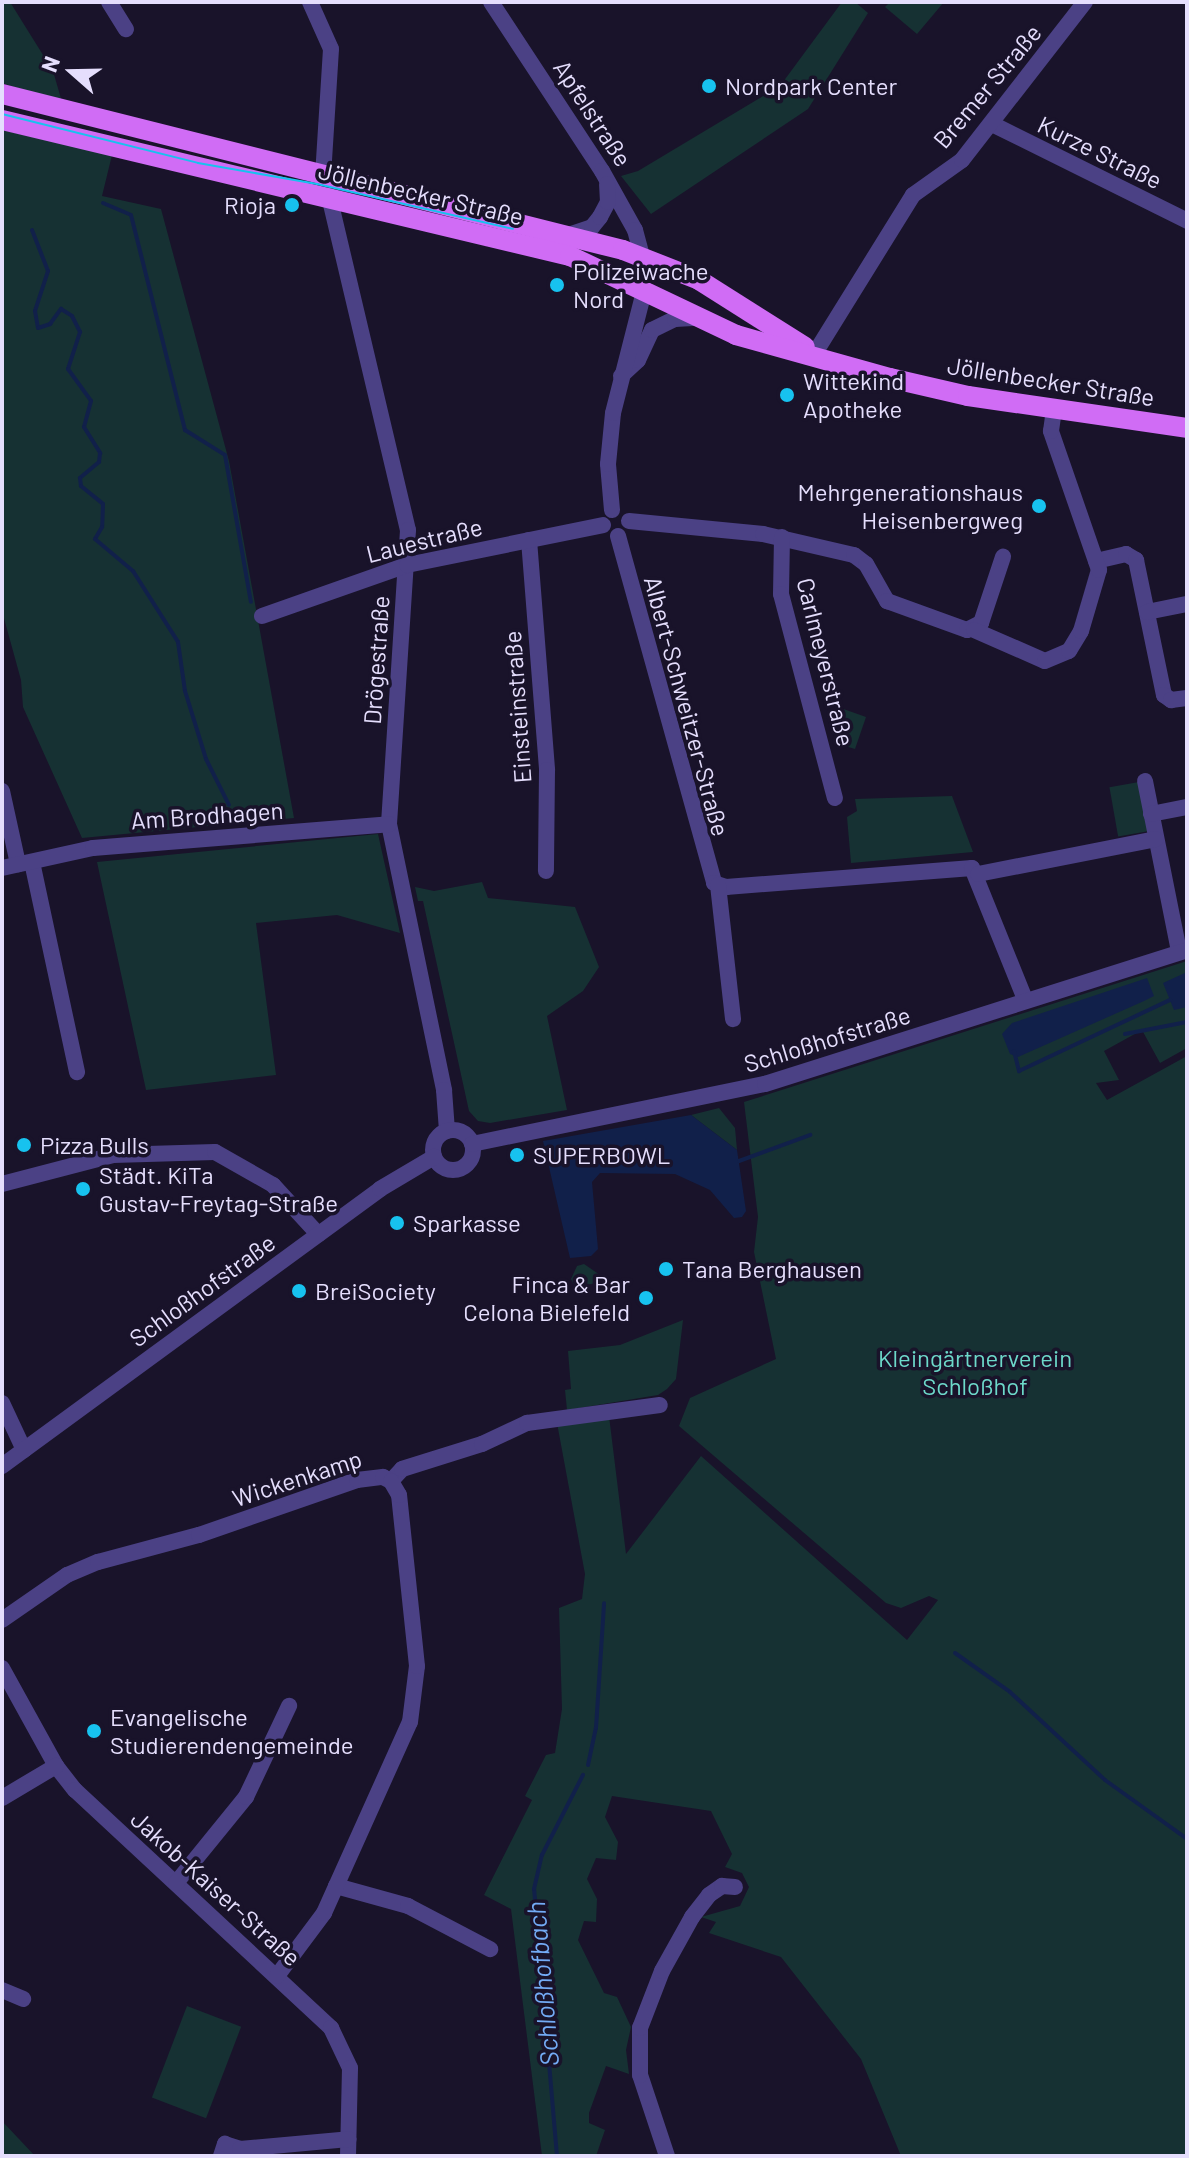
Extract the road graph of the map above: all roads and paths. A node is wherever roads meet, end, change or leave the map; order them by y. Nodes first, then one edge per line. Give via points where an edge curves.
1 (109, 2) edge
2 (310, 2) edge
3 (491, 2) edge
4 (1085, 2) edge
5 (126, 29) dead end
6 (2, 94) edge
7 (2, 120) edge
8 (992, 124) junction
9 (602, 171) junction
10 (323, 176) junction
11 (329, 196) junction
12 (1187, 221) edge
13 (571, 234) junction
14 (642, 256) junction
15 (644, 291) junction
16 (697, 318) junction
17 (815, 353) junction
18 (620, 377) junction
19 (1054, 409) junction
20 (1187, 428) edge
21 (612, 510) junction
22 (629, 521) junction
23 (603, 525) junction
24 (618, 536) junction
25 (782, 537) junction
26 (529, 540) junction
27 (1003, 557) dead end
28 (1096, 561) junction
29 (407, 565) junction
30 (1187, 604) edge
31 (1147, 612) junction
32 (262, 616) dead end
33 (974, 630) junction
34 (1187, 698) edge
35 (1145, 781) dead end
36 (2, 791) edge
37 (835, 798) dead end
38 (1187, 807) edge
39 (1151, 814) junction
40 (389, 824) junction
41 (1156, 839) junction
42 (17, 865) edge
43 (546, 871) dead end
44 (978, 874) junction
45 (718, 885) junction
46 (1183, 950) edge
47 (1025, 999) junction
48 (733, 1019) dead end
49 (77, 1072) dead end
50 (447, 1131) junction
51 (472, 1144) junction
52 (434, 1157) junction
53 (2, 1184) edge
54 (318, 1234) junction
55 (2, 1403) edge
56 (660, 1405) dead end
57 (24, 1450) junction
58 (2, 1466) edge
59 (391, 1481) junction
60 (2, 1620) edge
61 (2, 1668) edge
62 (289, 1706) dead end
63 (56, 1766) junction
64 (2, 1798) edge
65 (176, 1883) junction
66 (336, 1886) junction
67 (735, 1887) dead end
68 (490, 1949) dead end
69 (277, 1976) junction
70 (2, 1990) edge
71 (23, 1999) dead end
72 (348, 2148) edge
73 (260, 2152) edge
74 (221, 2156) edge
75 (667, 2156) edge

1 - 5 street
2 - 10 street, Jöllenbecker Straße via 331,49
3 - 9 street, Apfelstraße
4 - 8 street, Bremer Straße
6 - 10 main road, Jöllenbecker Straße
7 - 11 main road, Jöllenbecker Straße
8 - 12 street, Kurze Straße
8 - 17 street, Bremer Straße via 962,160 913,195
9 - 13 street via 608,202 592,227
9 - 14 street, Apfelstraße via 635,230
10 - 13 main road, Jöllenbecker Straße
11 - 15 main road, Jöllenbecker Straße via 584,260
11 - 29 street, Drögestraße via 408,530
13 - 14 main road, Jöllenbecker Straße
14 - 15 main road
14 - 17 main road, Jöllenbecker Straße via 713,288
15 - 16 main road, Jöllenbecker Straße
15 - 18 street
16 - 17 main road, Jöllenbecker Straße via 736,335
16 - 18 street via 675,319 652,330 633,367
17 - 19 main road, Jöllenbecker Straße via 935,389
18 - 21 street via 609,442
19 - 20 main road, Jöllenbecker Straße
19 - 28 street via 1051,431
21 - 22 street via 623,512
21 - 23 street
22 - 24 street
22 - 25 street, Carlmeyerstraße
23 - 24 street
23 - 26 street, Lauestraße
24 - 45 street, Albert-Schweitzer-Straße via 705,861
25 - 33 street, Carlmeyerstraße via 854,555 866,564 887,601
25 - 37 street, Carlmeyerstraße via 781,594
26 - 29 street, Lauestraße
26 - 43 street, Einsteinstraße via 546,757
27 - 33 street
28 - 31 street via 1134,557
28 - 33 street, Carlmeyerstraße via 1099,576 1081,631 1063,655 1032,659
29 - 32 street, Lauestraße
29 - 40 street, Drögestraße
30 - 31 street
31 - 34 street via 1164,695 1171,700
35 - 39 street
36 - 42 street
38 - 39 street
39 - 41 street
40 - 42 street, Am Brodhagen via 93,848
40 - 50 street, Drögestraße via 444,1090
41 - 44 street
41 - 46 street
42 - 49 street
44 - 45 street via 968,868
44 - 47 street
45 - 48 street, Albert-Schweitzer-Straße
46 - 47 street, Schloßhofstraße
47 - 51 street, Schloßhofstraße via 736,1092
50 - 51 street via 461,1131
50 - 52 street via 434,1143
51 - 52 street via 471,1160 458,1169 445,1168
52 - 54 street, Schloßhofstraße
53 - 54 street via 113,1155 215,1152 264,1178
54 - 57 street, Schloßhofstraße
55 - 57 street
56 - 59 street, Wickenkamp via 527,1423 482,1444 402,1469
57 - 58 street, Schloßhofstraße
59 - 60 street, Wickenkamp via 357,1480 199,1535 98,1562 67,1575
59 - 66 street via 399,1495 416,1691 399,1754
61 - 63 street, Jakob-Kaiser-Straße
62 - 65 street via 246,1797
63 - 64 street
63 - 65 street, Jakob-Kaiser-Straße via 83,1798
65 - 69 street, Jakob-Kaiser-Straße
66 - 68 street via 408,1906
66 - 69 street via 311,1934
67 - 75 street via 722,1886 709,1895 692,1917 662,1971 640,2028 640,2075
69 - 72 street, Jakob-Kaiser-Straße via 322,2018 344,2051 352,2085
70 - 71 street
72 - 73 street
73 - 74 street via 225,2144

